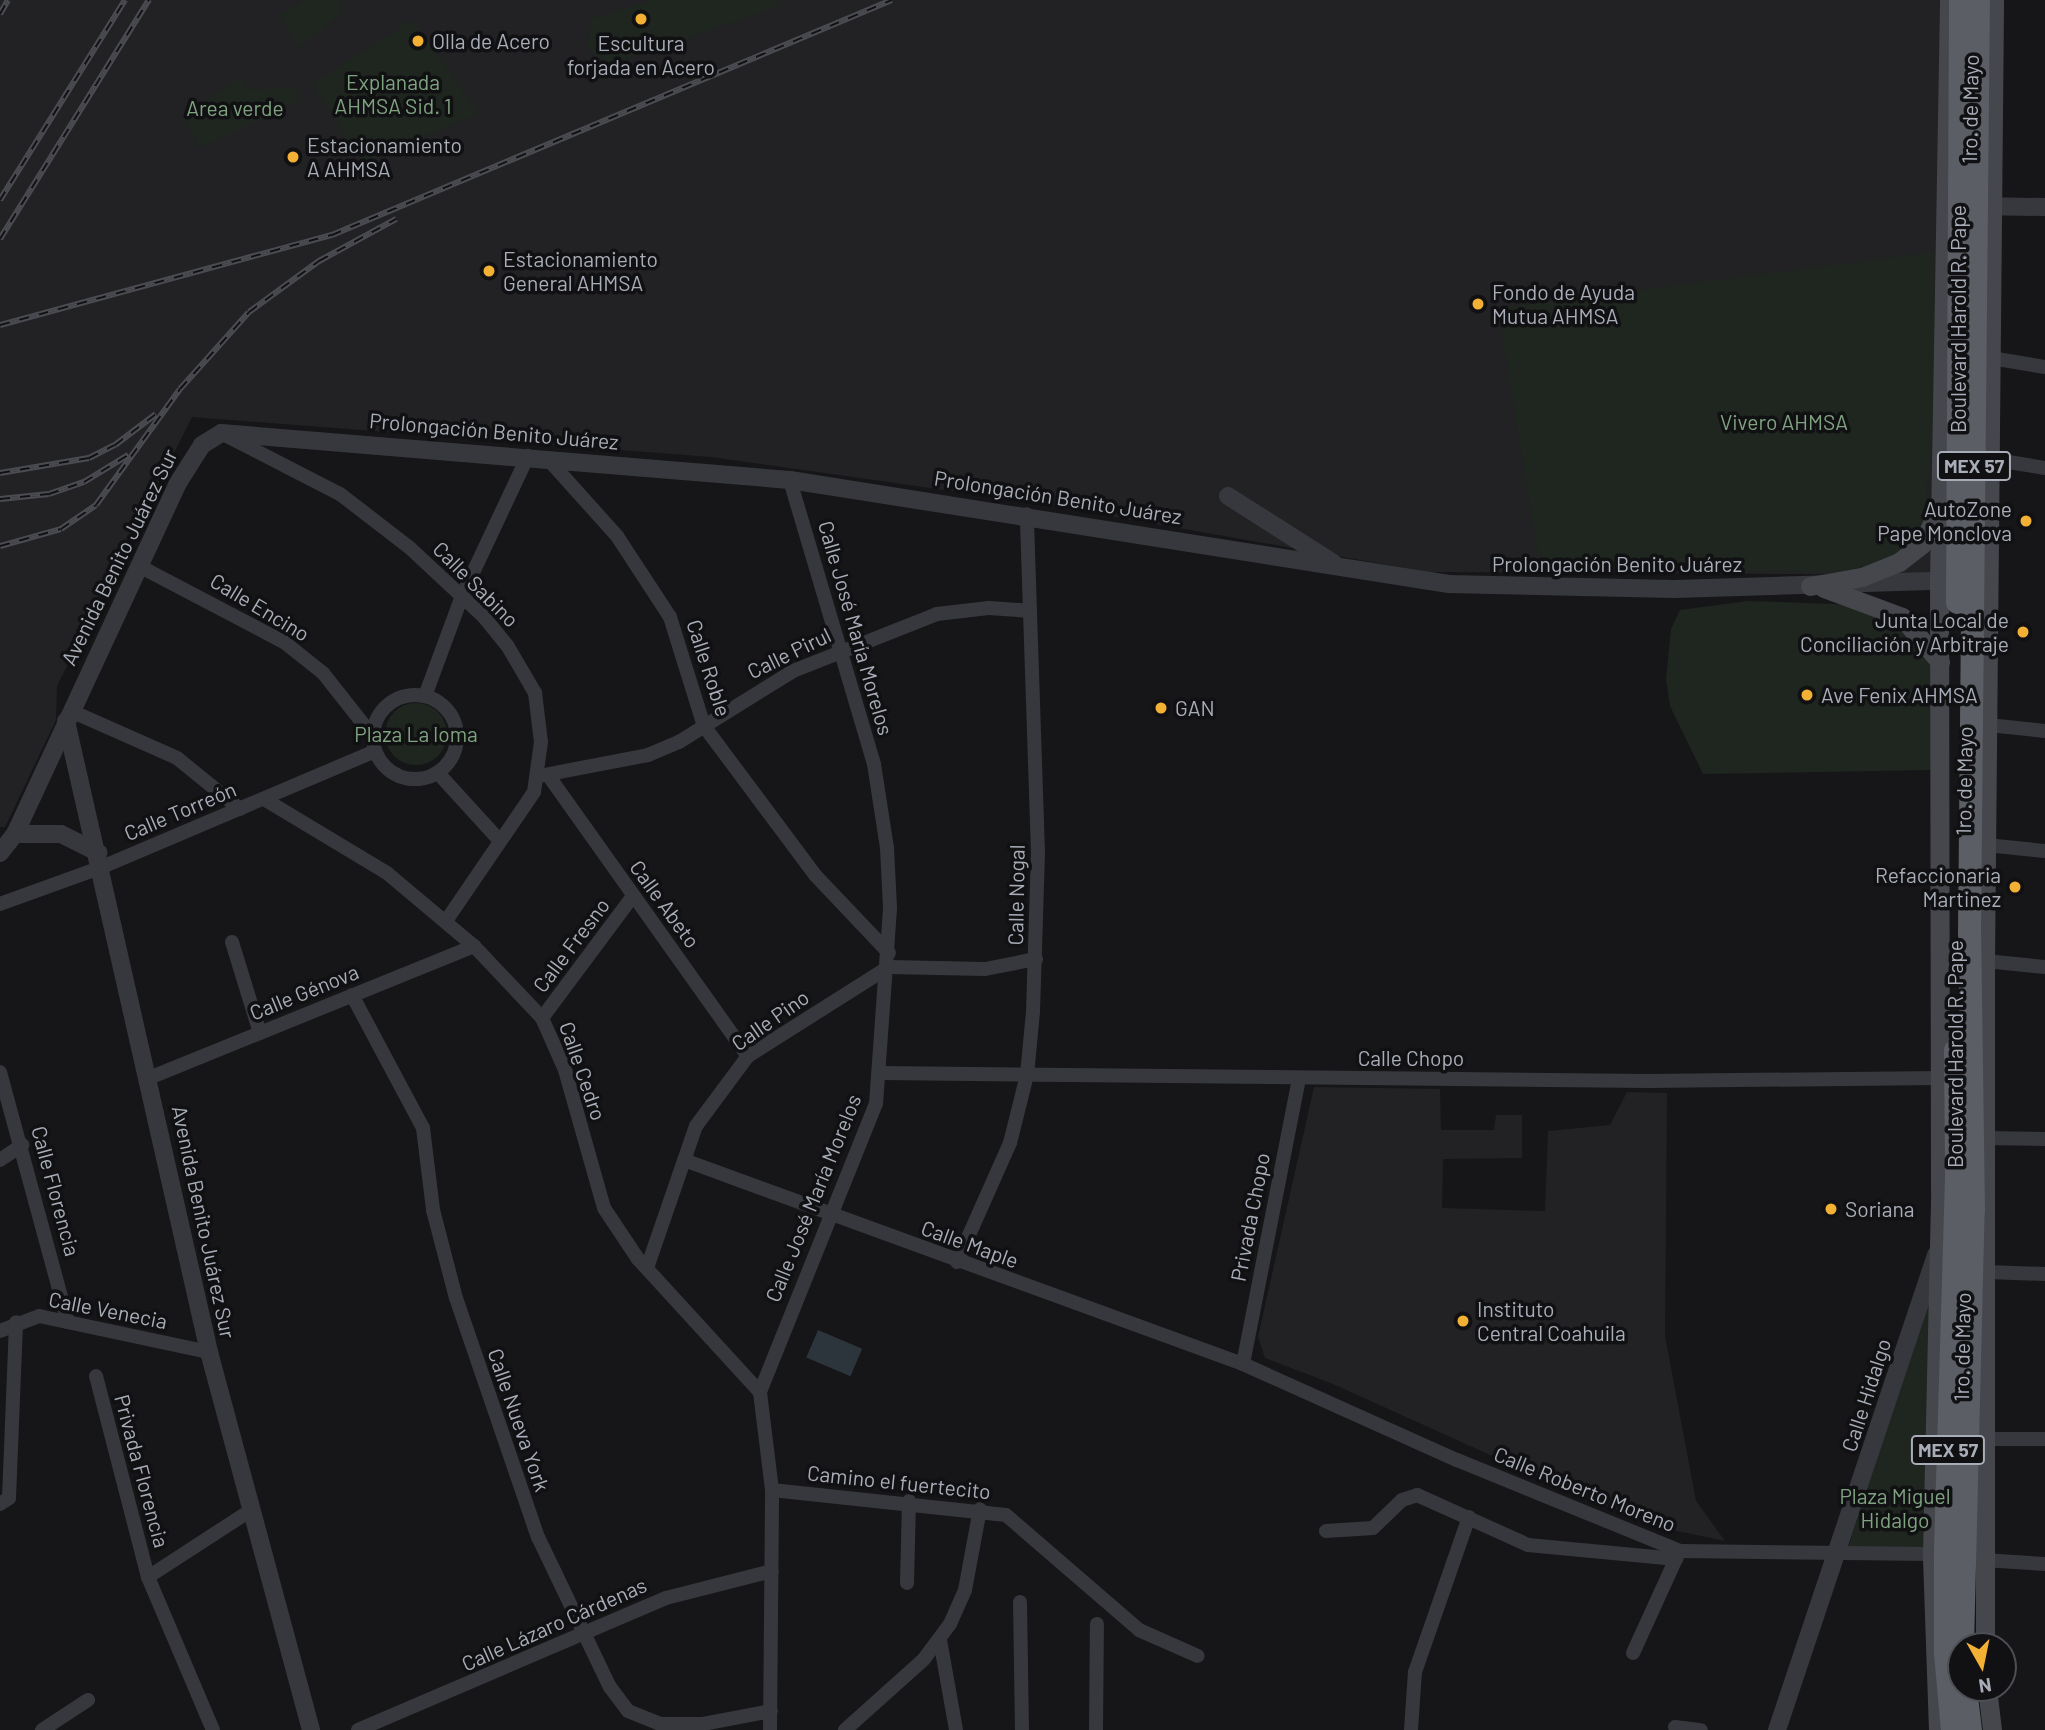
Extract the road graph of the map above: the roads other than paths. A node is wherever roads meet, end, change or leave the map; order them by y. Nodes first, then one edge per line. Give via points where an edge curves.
1 (1949, 0) edge
2 (1960, 0) edge
3 (1978, 0) edge
4 (1994, 0) edge
5 (1947, 206) junction
6 (1992, 206) junction
7 (2045, 207) edge
8 (1991, 358) junction
9 (2045, 367) edge
10 (220, 433) junction
11 (528, 456) junction
12 (547, 458) junction
13 (1990, 459) junction
14 (2045, 468) edge
15 (790, 480) junction
16 (1228, 496) dead end
17 (1942, 502) junction
18 (1027, 514) junction
19 (139, 566) junction
20 (1342, 569) junction
21 (1988, 580) junction
22 (1939, 581) junction
23 (1817, 587) junction
24 (462, 596) junction
25 (1028, 611) junction
26 (843, 650) junction
27 (1940, 663) junction
28 (425, 696) junction
29 (69, 716) junction
30 (1988, 725) junction
31 (704, 726) junction
32 (2045, 731) edge
33 (372, 735) junction
34 (374, 751) junction
35 (438, 773) junction
36 (543, 776) junction
37 (264, 799) junction
38 (240, 809) junction
39 (15, 834) junction
40 (500, 841) junction
41 (1986, 845) junction
42 (2045, 850) edge
43 (0, 852) edge
44 (101, 860) junction
45 (633, 896) junction
46 (0, 904) edge
47 (446, 921) junction
48 (1962, 931) junction
49 (232, 942) dead end
50 (474, 946) junction
51 (1036, 959) junction
52 (889, 960) junction
53 (1984, 961) junction
54 (2045, 967) edge
55 (352, 995) junction
56 (542, 1018) junction
57 (260, 1033) junction
58 (748, 1056) junction
59 (0, 1072) edge
60 (881, 1073) junction
61 (1027, 1074) junction
62 (149, 1078) junction
63 (1299, 1078) junction
64 (1940, 1078) junction
65 (1984, 1138) junction
66 (2045, 1139) edge
67 (22, 1145) junction
68 (0, 1160) edge
69 (684, 1160) junction
70 (1964, 1170) junction
71 (830, 1215) junction
72 (1938, 1240) junction
73 (957, 1262) junction
74 (647, 1268) junction
75 (1986, 1272) junction
76 (2045, 1274) edge
77 (16, 1322) junction
78 (68, 1322) junction
79 (0, 1331) edge
80 (209, 1352) junction
81 (1243, 1364) junction
82 (96, 1376) dead end
83 (760, 1392) junction
84 (5, 1434) edge
85 (1983, 1438) junction
86 (2045, 1439) edge
87 (772, 1490) junction
88 (909, 1502) junction
89 (0, 1504) edge
90 (981, 1509) junction
91 (251, 1510) junction
92 (1469, 1517) junction
93 (1326, 1531) dead end
94 (1932, 1554) junction
95 (1678, 1555) junction
96 (1837, 1555) junction
97 (1983, 1560) junction
98 (2045, 1564) edge
99 (772, 1571) junction
100 (148, 1577) junction
101 (907, 1583) dead end
102 (1020, 1602) dead end
103 (1097, 1624) dead end
104 (1962, 1632) edge
105 (1985, 1632) edge
106 (584, 1634) junction
107 (940, 1640) junction
108 (1633, 1653) dead end
109 (1198, 1656) dead end
110 (88, 1700) dead end
111 (1967, 1702) edge
112 (1976, 1702) edge
113 (1988, 1702) edge
114 (771, 1711) junction
115 (1675, 1727) dead end
116 (42, 1730) edge
117 (213, 1730) edge
118 (311, 1730) edge
119 (358, 1730) edge
120 (770, 1730) edge
121 (845, 1730) edge
122 (956, 1730) edge
123 (1022, 1730) edge
124 (1096, 1730) edge
125 (1411, 1730) edge
126 (1701, 1730) edge
127 (1777, 1730) edge
128 (1941, 1730) edge
129 (1952, 1730) edge
130 (1970, 1730) edge
131 (1992, 1730) edge

1 - 5 main road
2 - 48 highway, Boulevard Harold R. Pape / MEX 57, bridge
3 - 48 highway, Boulevard Harold R. Pape / MEX 57, bridge
4 - 6 main road, 1ro. de Mayo
5 - 6 street
5 - 17 main road
6 - 7 street
6 - 8 main road, 1ro. de Mayo
8 - 9 street
8 - 13 main road, 1ro. de Mayo
10 - 11 street, Prolongación Benito Juárez
10 - 19 street, Avenida Benito Juárez Sur via 202,445 188,463
10 - 24 street, Calle Sabino via 340,494
11 - 12 street, Prolongación Benito Juárez
11 - 24 street
12 - 15 street, Prolongación Benito Juárez
12 - 31 street, Calle Roble via 617,536 670,617
13 - 14 street
13 - 21 main road, 1ro. de Mayo
15 - 18 street, Prolongación Benito Juárez
15 - 26 street, Calle José María Morelos
16 - 20 street
17 - 22 main road
17 - 23 main road via 1922,544 1899,562 1862,577
18 - 20 street, Prolongación Benito Juárez
18 - 25 street, Calle Nogal
19 - 29 street, Avenida Benito Juárez Sur
19 - 33 street, Calle Encino via 284,642 323,673
20 - 23 street, Prolongación Benito Juárez via 1448,584 1526,587
21 - 22 street, Prolongación Benito Juárez
21 - 30 main road, 1ro. de Mayo
22 - 23 street, Prolongación Benito Juárez
22 - 27 main road
23 - 27 main road via 1902,617
24 - 28 street
24 - 36 street, Calle Sabino via 507,645 535,693
25 - 26 street, Calle Pirul via 989,608 937,614
25 - 51 street, Calle Nogal via 1038,830
26 - 31 street, Calle Pirul via 793,671
26 - 52 street, Calle José María Morelos via 874,764 887,848
27 - 64 main road
28 - 33 street via 409,695 387,705
28 - 35 street via 447,709 456,724 453,757
29 - 38 street via 177,758
29 - 39 street
29 - 44 street, Avenida Benito Juárez Sur
30 - 32 street
30 - 41 main road, 1ro. de Mayo
31 - 36 street, Calle Pirul via 648,755
31 - 52 street, Calle Roble via 816,876
33 - 34 street
34 - 35 street via 394,774 424,779
34 - 37 street, Calle Torreón
35 - 40 street
36 - 40 street, Calle Sabino
36 - 45 street, Calle Abeto
37 - 38 street, Calle Torreón
37 - 47 street, Calle Cedro via 336,839
38 - 44 street, Calle Torreón
39 - 43 street
39 - 44 street via 61,834
40 - 47 street, Calle Sabino
41 - 42 street
41 - 53 main road, 1ro. de Mayo
44 - 46 street, Calle Torreón
44 - 62 street, Avenida Benito Juárez Sur
45 - 56 street, Calle Fresno
45 - 58 street, Calle Abeto
47 - 50 street, Calle Cedro
48 - 70 highway, Boulevard Harold R. Pape / MEX 57
49 - 57 street
50 - 55 street, Calle Génova
50 - 56 street, Calle Cedro
51 - 52 street via 985,969
51 - 61 street, Calle Nogal
52 - 58 street, Calle Pino
52 - 60 street, Calle José María Morelos
53 - 54 street
53 - 65 main road, 1ro. de Mayo
55 - 57 street, Calle Génova
55 - 106 street, Calle Nueva York via 423,1128 433,1210 456,1298 533,1525
56 - 74 street, Calle Cedro via 565,1070 599,1196
57 - 62 street, Calle Génova
58 - 69 street, Calle Pino via 711,1102
59 - 67 street, Calle Florencia
60 - 61 street, Calle Chopo
60 - 71 street, Calle José María Morelos via 873,1114
61 - 63 street, Calle Chopo
61 - 73 street, Calle Nogal via 1002,1165
62 - 80 street, Avenida Benito Juárez Sur
63 - 64 street, Calle Chopo
63 - 81 street, Privada Chopo
64 - 72 main road
65 - 66 street
65 - 75 main road, 1ro. de Mayo
67 - 68 street
67 - 78 street, Calle Florencia
69 - 71 street, Calle Maple
69 - 74 street, Calle Pino
70 - 104 highway, Boulevard Harold R. Pape / MEX 57
70 - 129 highway, Boulevard Harold R. Pape / MEX 57, bridge via 1945,1548 1945,1653
71 - 73 street, Calle Maple
71 - 83 street, Calle José María Morelos
72 - 94 main road
72 - 96 street, Calle Hidalgo
73 - 81 street, Calle Maple
74 - 83 street, Calle Cedro
75 - 76 street
75 - 85 main road, 1ro. de Mayo
77 - 78 street, Calle Venecia via 39,1316
77 - 79 street, Calle Venecia
77 - 84 street
78 - 80 street, Calle Venecia
80 - 91 street, Avenida Benito Juárez Sur
81 - 95 street, Calle Roberto Moreno
82 - 100 street, Privada Florencia
83 - 87 street, Calle José María Morelos
84 - 89 street via 9,1498
85 - 86 street
85 - 97 main road, 1ro. de Mayo
87 - 88 street, Camino el fuertecito
87 - 99 street, Calle José María Morelos
88 - 90 street, Camino el fuertecito
88 - 101 street
90 - 107 street via 965,1590
90 - 109 street, Camino el fuertecito via 1015,1520 1080,1583 1150,1637
91 - 100 street
91 - 118 street, Avenida Benito Juárez Sur
92 - 93 street via 1417,1495 1402,1500 1373,1528
92 - 95 street via 1539,1547
92 - 125 street via 1415,1672
94 - 96 street, Calle Roberto Moreno
94 - 128 main road
95 - 96 street, Calle Roberto Moreno
95 - 108 street
96 - 127 street, Calle Hidalgo
97 - 98 street
97 - 105 main road, 1ro. de Mayo
99 - 106 street, Calle Lázaro Cárdenas via 666,1598
99 - 114 street, Calle José María Morelos
100 - 117 street
102 - 123 street
103 - 124 street
106 - 114 street, Calle Nueva York via 621,1703 639,1717 680,1726
106 - 119 street, Calle Lázaro Cárdenas
107 - 121 street
107 - 122 street
110 - 116 street
111 - 130 highway, bridge
112 - 128 street
113 - 131 main road
114 - 120 street, Calle José María Morelos
115 - 126 street

